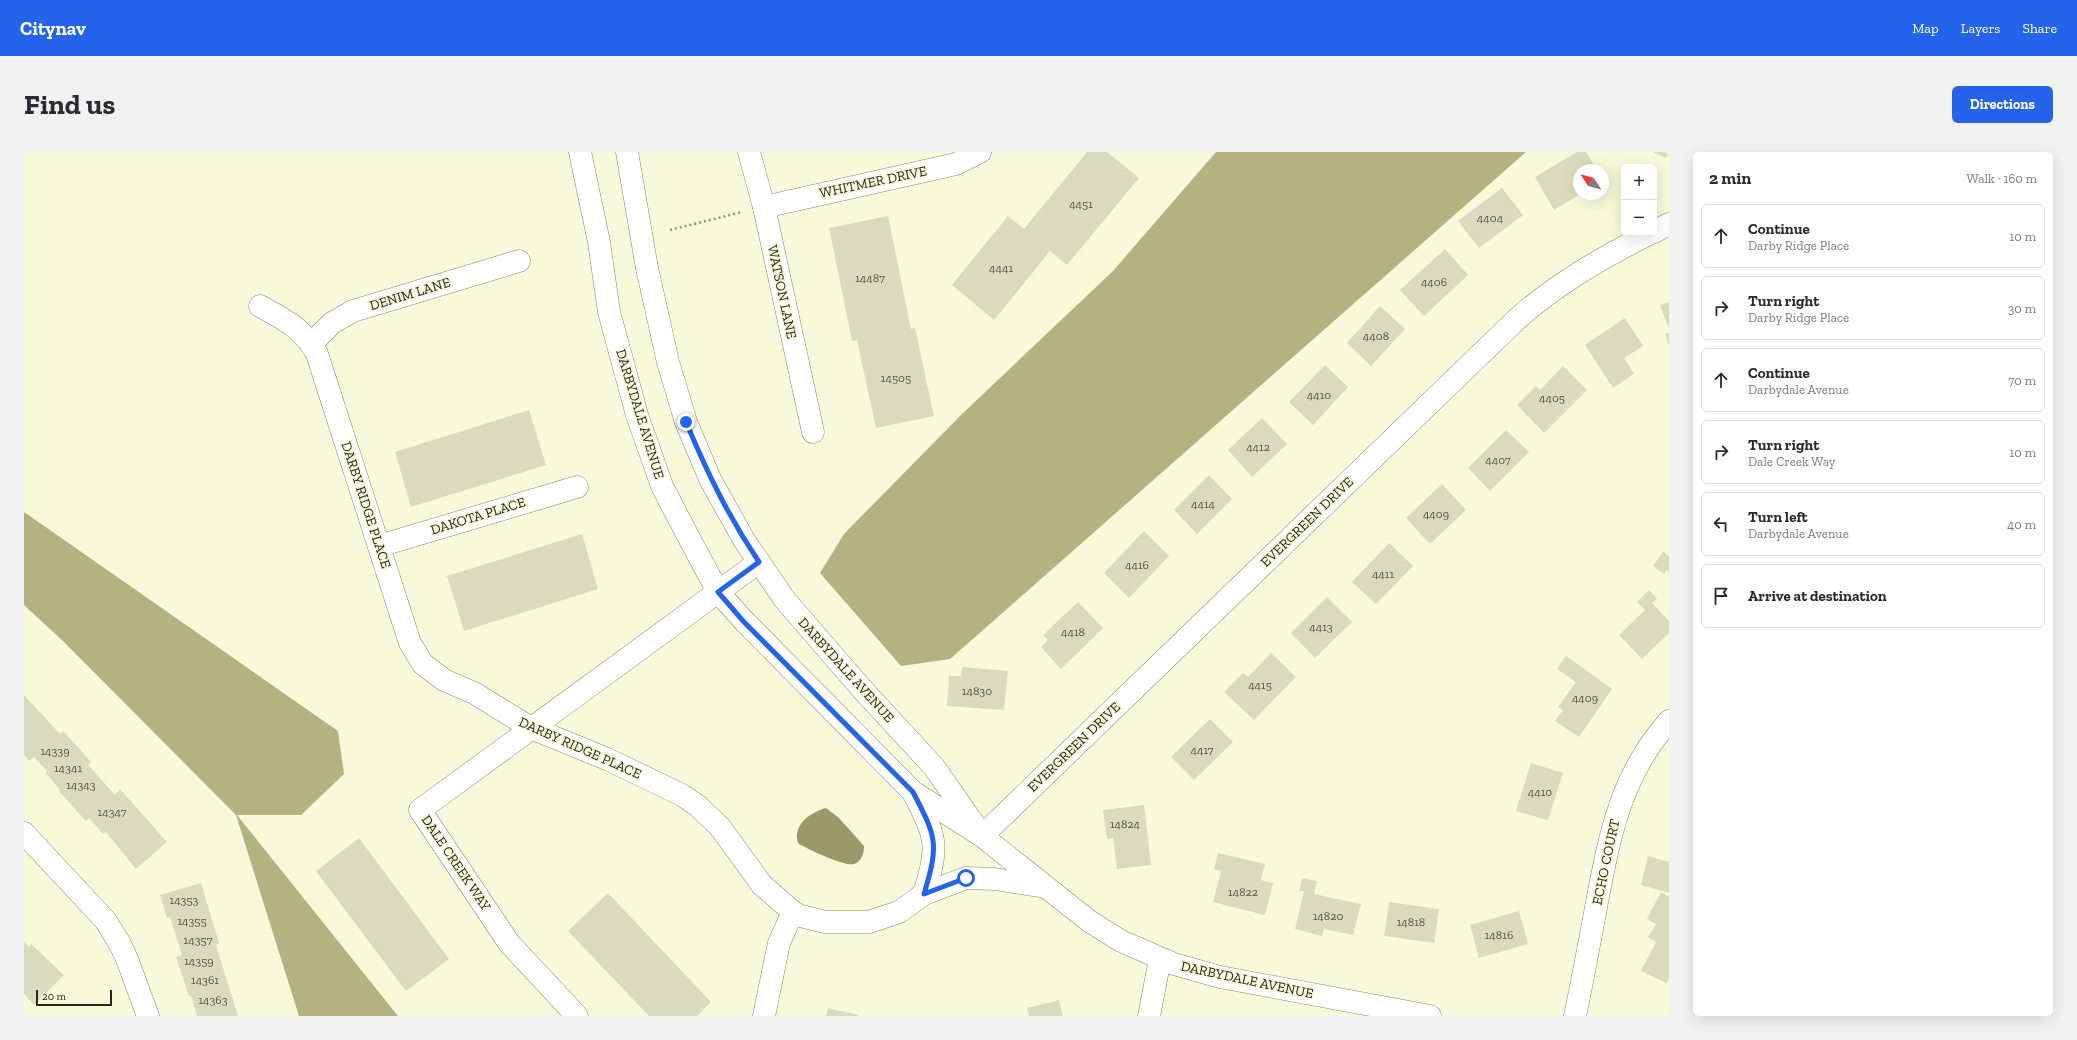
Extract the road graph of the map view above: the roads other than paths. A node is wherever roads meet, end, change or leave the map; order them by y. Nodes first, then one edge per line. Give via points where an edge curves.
1 (580, 152) edge
2 (627, 152) edge
3 (749, 152) edge
4 (980, 152) edge
5 (764, 207) junction
6 (1669, 224) edge
7 (1657, 230) edge
8 (1645, 236) edge
9 (519, 261) dead end
10 (260, 306) dead end
11 (312, 343) junction
12 (813, 432) dead end
13 (577, 487) dead end
14 (379, 546) junction
15 (759, 562) junction
16 (718, 592) junction
17 (1669, 721) edge
18 (531, 728) junction
19 (913, 792) junction
20 (24, 833) edge
21 (982, 836) junction
22 (1046, 888) junction
23 (924, 894) junction
24 (793, 912) junction
25 (1160, 959) junction
26 (148, 1016) edge
27 (577, 1016) edge
28 (764, 1016) edge
29 (1149, 1016) edge
30 (1430, 1016) edge
31 (1576, 1016) edge

1 - 16 street, DARBYDALE AVENUE via 599,242 609,312 637,415 662,486
2 - 15 street, DARBYDALE AVENUE via 668,362 686,422 710,479
3 - 5 street, WATSON LANE
4 - 5 street, WHITMER DRIVE via 956,164
5 - 12 street, WATSON LANE
6 - 7 street
8 - 21 street, EVERGREEN DRIVE via 1593,264 1538,301 1517,319
9 - 11 street, DENIM LANE via 353,311 332,323
10 - 11 street, DARBY RIDGE PLACE via 297,327
11 - 14 street, DARBY RIDGE PLACE
13 - 14 street, DAKOTA PLACE
14 - 18 street, DARBY RIDGE PLACE via 410,643 423,664 444,680 474,693
15 - 16 street, DALE CREEK WAY
15 - 21 street, DARBYDALE AVENUE via 785,600 811,631 934,767
16 - 18 street, DALE CREEK WAY
16 - 19 street, DARBYDALE AVENUE via 744,622
17 - 31 street, ECHO COURT via 1642,757 1626,788 1614,820
18 - 24 street, DARBY RIDGE PLACE via 607,759 682,795 698,806 720,827 756,878
18 - 27 street, DALE CREEK WAY via 420,810 509,943
19 - 21 street, DARBYDALE AVENUE
19 - 23 street via 931,826 934,849 934,861
20 - 26 street via 105,920 124,954
21 - 22 street, DARBYDALE AVENUE
22 - 23 street, DARBY RIDGE PLACE via 994,879 966,878
22 - 25 street, DARBYDALE AVENUE via 1089,921 1121,941
23 - 24 street, DARBY RIDGE PLACE via 899,912 868,922 825,922
24 - 28 street via 779,942
25 - 29 street
25 - 30 street, DARBYDALE AVENUE via 1220,977

